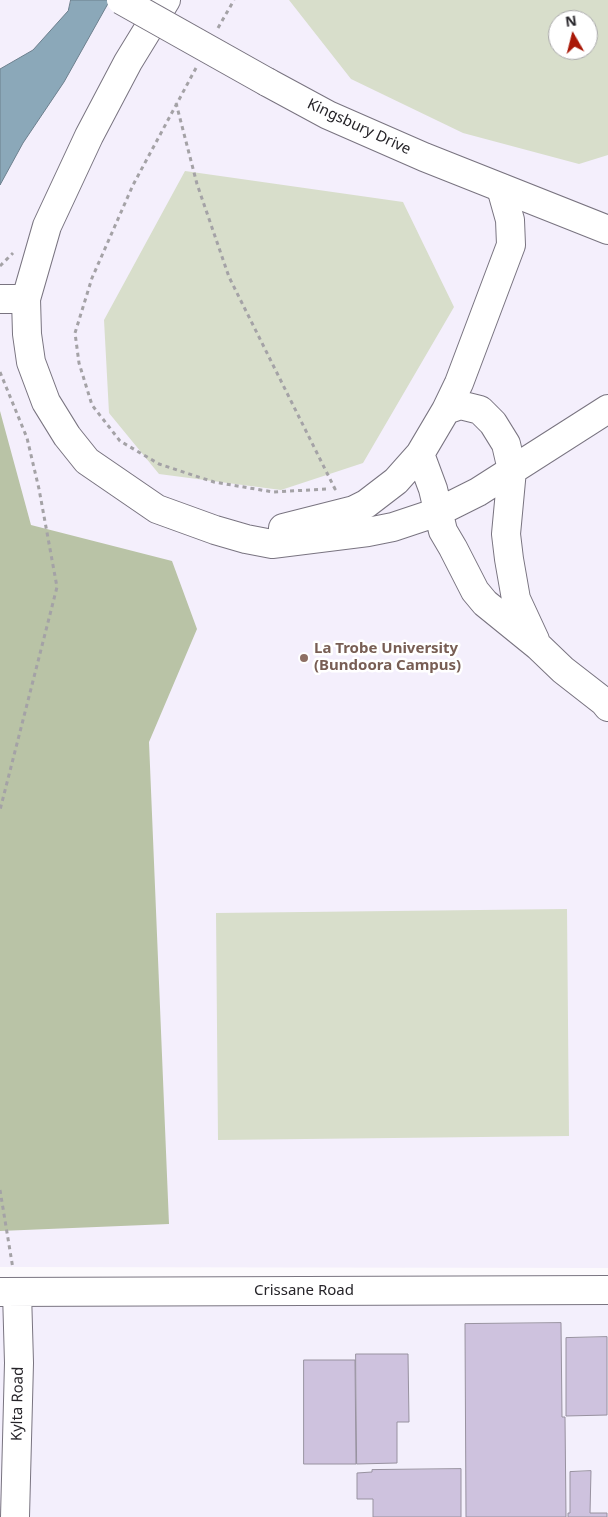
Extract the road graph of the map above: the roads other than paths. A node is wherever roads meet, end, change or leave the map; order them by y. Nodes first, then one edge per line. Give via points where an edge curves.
1 (121, 0) edge
2 (166, 0) edge
3 (501, 188) junction
4 (608, 230) edge
5 (13, 299) edge
6 (608, 409) edge
7 (446, 410) junction
8 (420, 454) junction
9 (512, 470) junction
10 (438, 512) junction
11 (214, 530) junction
12 (538, 646) junction
13 (608, 707) edge
14 (608, 1290) edge
15 (8, 1292) edge
16 (15, 1517) edge

1 - 3 street, Kingsbury Drive, bridge via 328,115
2 - 5 street via 88,136
3 - 4 street, Kingsbury Drive
3 - 7 street via 510,220 511,245
5 - 11 street via 27,334 31,362 46,402 66,436 87,461 157,509
6 - 9 street
7 - 8 street
7 - 9 street via 460,406 480,410 493,422 506,444
8 - 10 street
8 - 11 street via 396,481 354,510 277,530
9 - 10 street
9 - 12 street via 506,534 509,559 516,599
10 - 11 street via 368,532 272,544
10 - 12 street via 443,531 475,591
12 - 13 street
14 - 15 street, Crissane Road
15 - 16 street, Kylta Road via 19,1363

